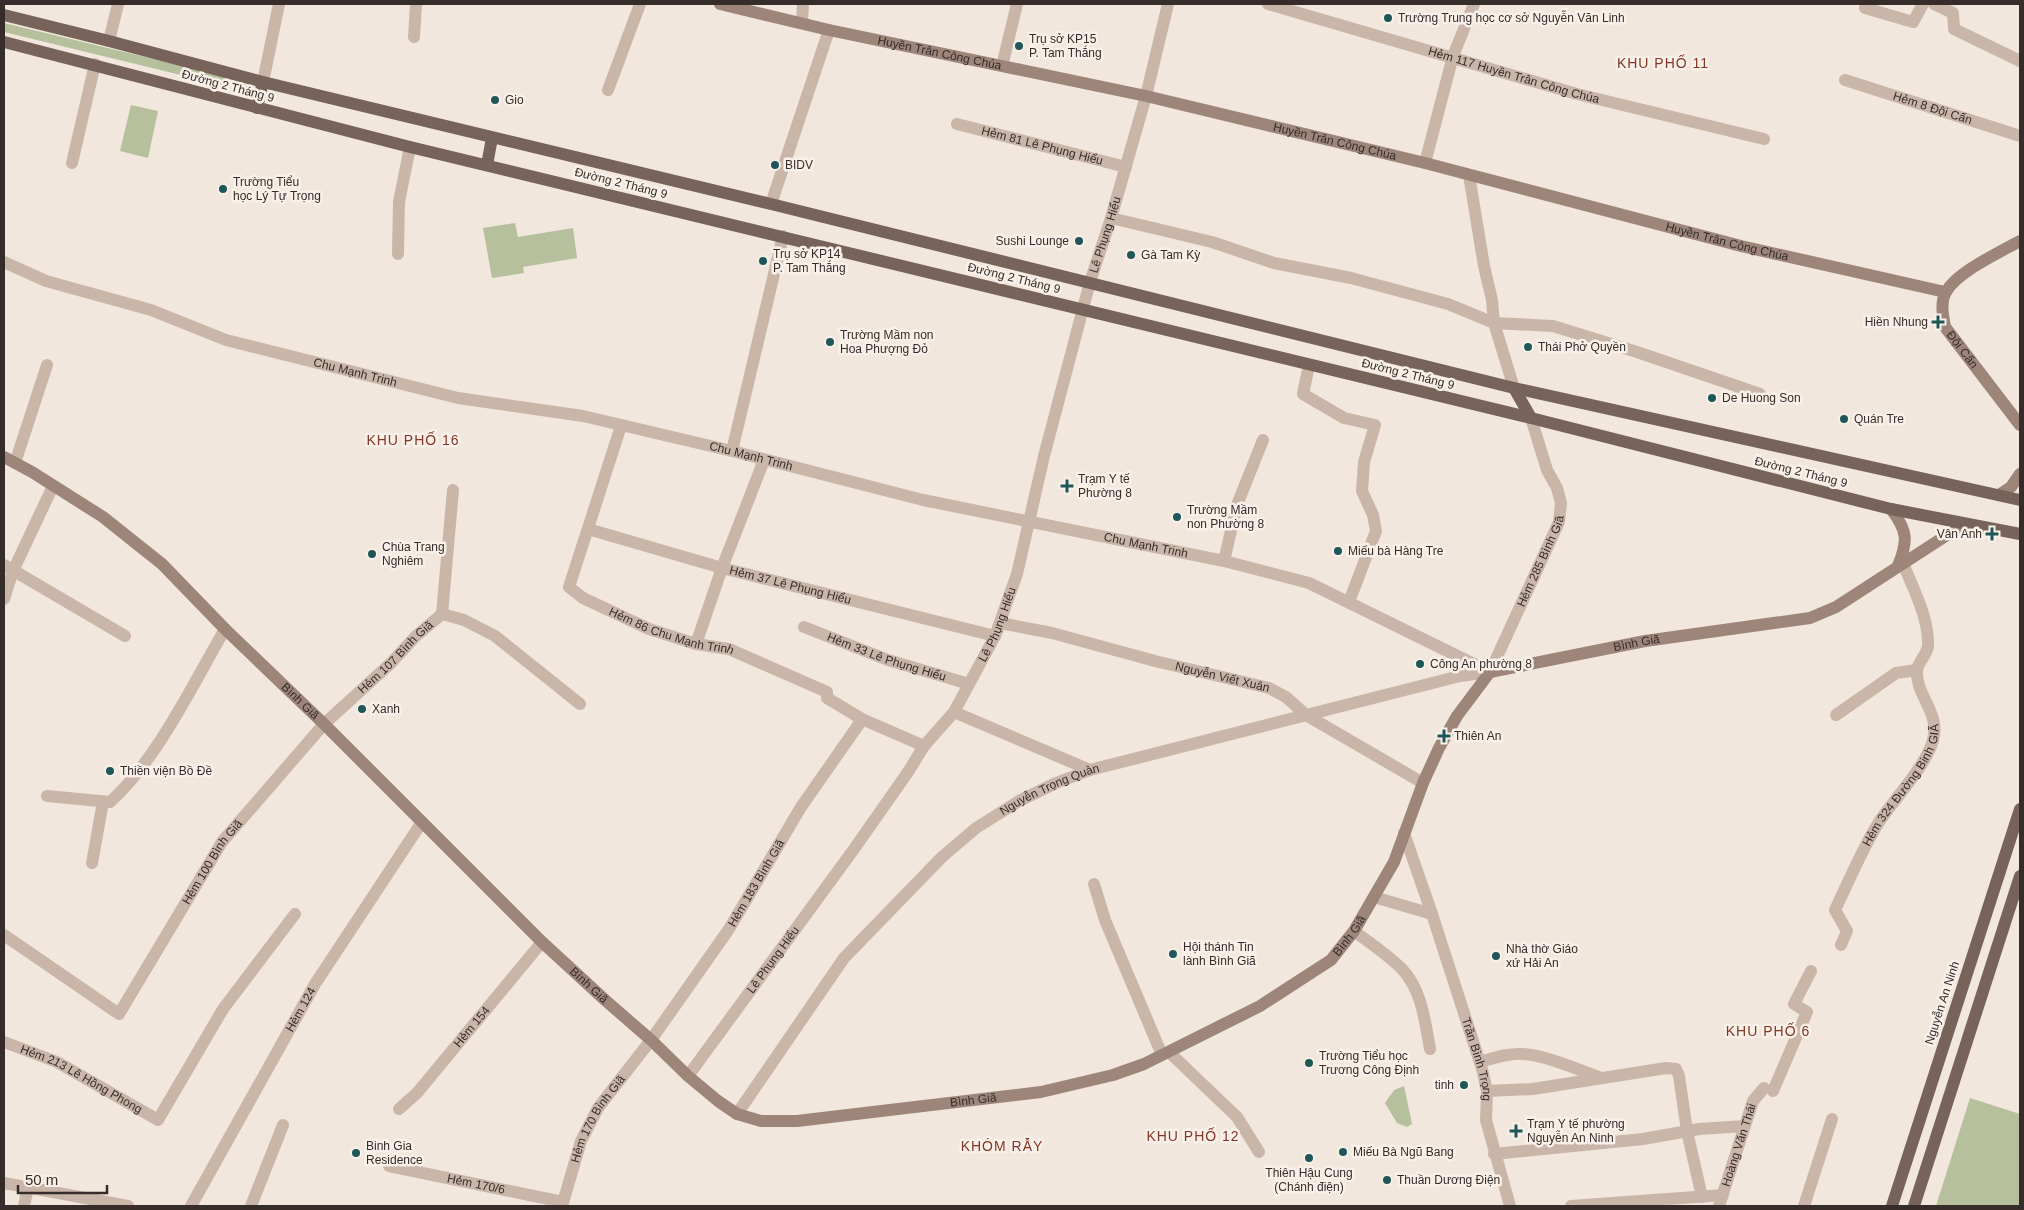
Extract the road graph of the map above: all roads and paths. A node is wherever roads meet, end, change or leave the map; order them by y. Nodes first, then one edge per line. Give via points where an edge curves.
1 (118, 4) edge
2 (279, 4) edge
3 (416, 4) edge
4 (640, 4) edge
5 (720, 4) edge
6 (803, 4) edge
7 (1017, 4) edge
8 (1168, 4) edge
9 (1268, 4) edge
10 (1474, 4) edge
11 (1866, 4) edge
12 (1923, 4) edge
13 (1934, 4) edge
14 (4, 15) edge
15 (802, 22) junction
16 (829, 30) junction
17 (414, 38) dead end
18 (109, 41) junction
19 (4, 42) edge
20 (1453, 56) junction
21 (2020, 61) edge
22 (95, 64) junction
23 (1002, 66) junction
24 (1845, 80) dead end
25 (263, 82) junction
26 (608, 90) dead end
27 (1146, 96) junction
28 (257, 108) junction
29 (957, 124) dead end
30 (2020, 136) edge
31 (492, 138) junction
32 (1764, 139) dead end
33 (410, 147) junction
34 (72, 163) dead end
35 (1425, 163) junction
36 (487, 165) junction
37 (1126, 166) junction
38 (1469, 175) junction
39 (771, 204) junction
40 (1112, 218) junction
41 (782, 236) junction
42 (2020, 241) edge
43 (398, 254) dead end
44 (4, 262) edge
45 (1090, 282) junction
46 (1945, 292) junction
47 (1084, 309) junction
48 (1494, 323) junction
49 (47, 365) dead end
50 (1309, 365) junction
51 (1514, 388) junction
52 (1760, 394) dead end
53 (1530, 418) junction
54 (2020, 425) edge
55 (621, 426) junction
56 (1263, 440) dead end
57 (732, 451) junction
58 (4, 457) edge
59 (764, 460) junction
60 (16, 463) junction
61 (2020, 474) edge
62 (53, 486) junction
63 (452, 490) dead end
64 (1999, 495) junction
65 (2020, 500) edge
66 (1891, 509) junction
67 (1030, 522) junction
68 (1964, 524) junction
69 (588, 529) junction
70 (2020, 534) edge
71 (1224, 560) junction
72 (1900, 564) junction
73 (8, 568) edge
74 (722, 568) junction
75 (4, 599) edge
76 (1349, 602) junction
77 (442, 614) junction
78 (1000, 624) junction
79 (804, 627) dead end
80 (225, 629) junction
81 (125, 636) dead end
82 (995, 636) junction
83 (696, 644) junction
84 (1917, 670) junction
85 (1490, 672) junction
86 (969, 684) junction
87 (580, 704) dead end
88 (954, 712) junction
89 (1306, 715) junction
90 (1836, 715) dead end
91 (324, 724) junction
92 (859, 724) dead end
93 (924, 746) junction
94 (1090, 770) junction
95 (1423, 783) junction
96 (47, 796) dead end
97 (103, 802) junction
98 (2020, 809) edge
99 (422, 822) junction
100 (1404, 833) junction
101 (92, 863) dead end
102 (2020, 876) edge
103 (1094, 884) dead end
104 (1374, 897) junction
105 (295, 914) dead end
106 (1432, 914) junction
107 (1354, 930) junction
108 (4, 935) edge
109 (542, 942) junction
110 (1842, 945) dead end
111 (1811, 971) dead end
112 (651, 1040) junction
113 (4, 1042) edge
114 (1430, 1049) dead end
115 (1166, 1053) junction
116 (1480, 1062) junction
117 (688, 1076) junction
118 (1604, 1079) junction
119 (1487, 1091) junction
120 (399, 1109) dead end
121 (737, 1114) junction
122 (1832, 1119) dead end
123 (283, 1125) dead end
124 (1745, 1126) junction
125 (1687, 1131) junction
126 (1259, 1152) dead end
127 (1494, 1154) junction
128 (389, 1166) dead end
129 (1900, 1181) junction
130 (4, 1183) edge
131 (28, 1187) junction
132 (1920, 1187) junction
133 (1702, 1197) junction
134 (1721, 1201) edge
135 (562, 1204) edge
136 (24, 1206) edge
137 (128, 1206) edge
138 (191, 1206) edge
139 (251, 1206) edge
140 (1510, 1206) edge
141 (1571, 1206) edge
142 (1804, 1206) edge
143 (1892, 1206) edge
144 (1914, 1206) edge

1 - 18 street
2 - 25 street
3 - 17 street
4 - 26 street
5 - 15 street, Huyền Trân Công Chúa
6 - 15 street
7 - 23 street
8 - 27 street, Lê Phụng Hiểu
9 - 20 street, Hẻm 117 Huyền Trân Công Chúa
10 - 20 street
11 - 12 street via 1865,8 1913,22
13 - 21 street via 1954,13 1954,29
14 - 18 main road, Đường 2 Tháng 9
15 - 16 street, Huyền Trân Công Chúa
16 - 23 street, Huyền Trân Công Chúa
16 - 39 street
18 - 25 main road, Đường 2 Tháng 9
19 - 22 main road, Đường 2 Tháng 9
20 - 32 street, Hẻm 117 Huyền Trân Công Chúa via 1577,94
20 - 35 street
22 - 28 main road, Đường 2 Tháng 9
22 - 34 street
23 - 27 street, Huyền Trân Công Chúa
24 - 30 street, Hẻm 8 Đội Cấn
25 - 28 main road
25 - 31 main road, Đường 2 Tháng 9
27 - 35 street, Huyền Trân Công Chúa
27 - 37 street, Lê Phụng Hiểu
28 - 33 main road, Đường 2 Tháng 9
29 - 37 street, Hẻm 81 Lê Phụng Hiểu
31 - 36 main road
31 - 39 main road, Đường 2 Tháng 9
33 - 36 main road, Đường 2 Tháng 9
33 - 43 street via 399,202
35 - 38 street, Huyền Trân Công Chúa
36 - 41 main road, Đường 2 Tháng 9
37 - 40 street, Lê Phụng Hiểu
38 - 46 street, Huyền Trân Công Chúa via 1741,246
38 - 48 street
39 - 45 main road, Đường 2 Tháng 9
40 - 45 street, Lê Phụng Hiểu
40 - 48 street via 1448,304
41 - 47 main road, Đường 2 Tháng 9
41 - 57 street
42 - 46 street via 1978,265
44 - 55 street, Chu Mạnh Trinh via 46,281 151,310 226,340 458,398 583,416
45 - 47 street, Lê Phụng Hiểu
45 - 51 main road, Đường 2 Tháng 9
46 - 54 street, Đội Cấn via 1942,310 1945,327
47 - 50 main road, Đường 2 Tháng 9
47 - 67 street, Lê Phụng Hiểu via 1044,456
48 - 51 street
48 - 52 street via 1553,326
49 - 60 street
50 - 53 main road, Đường 2 Tháng 9
50 - 76 street via 1303,394 1344,418 1375,425 1364,462 1362,491 1376,531
51 - 53 main road
51 - 64 main road, Đường 2 Tháng 9
53 - 66 main road, Đường 2 Tháng 9
53 - 85 street, Hẻm 285 Bình Giã via 1547,470 1557,488 1561,503 1560,522
55 - 57 street, Chu Mạnh Trinh
55 - 69 street, Hẻm 86 Chu Mạnh Trinh
56 - 71 street via 1236,504
57 - 59 street, Chu Mạnh Trinh
58 - 60 street, Bình Giã
59 - 67 street, Chu Mạnh Trinh via 923,500
59 - 74 street
60 - 62 street, Bình Giã
61 - 64 street via 2011,487
62 - 73 street
62 - 80 street, Bình Giã via 103,517 162,564
63 - 77 street, Hẻm 107 Bình Giã
64 - 65 main road, Đường 2 Tháng 9
66 - 68 main road, Đường 2 Tháng 9
66 - 72 street via 1902,523 1906,537
67 - 71 street, Chu Mạnh Trinh
67 - 78 street, Lê Phụng Hiểu
68 - 70 main road, Đường 2 Tháng 9
68 - 72 street, Bình Giã
69 - 74 street, Hẻm 37 Lê Phụng Hiểu
69 - 83 street, Hẻm 86 Chu Mạnh Trinh via 569,587 583,598 649,629
71 - 76 street, Chu Mạnh Trinh via 1309,583
72 - 84 street via 1927,626 1928,649
72 - 85 street, Bình Giã via 1836,607 1810,618 1645,641
73 - 75 street
73 - 81 street
74 - 82 street, Hẻm 37 Lê Phụng Hiểu
74 - 83 street
76 - 85 street, Chu Mạnh Trinh
77 - 87 street via 464,620 495,636
77 - 91 street, Hẻm 107 Bình Giã
78 - 82 street, Lê Phụng Hiểu
78 - 89 street, Nguyễn Viết Xuân via 1052,633 1270,688
79 - 86 street, Hẻm 33 Lê Phụng Hiểu via 888,660
80 - 91 street, Bình Giã
80 - 97 street via 145,763 124,789 110,802
82 - 86 street, Lê Phụng Hiểu
83 - 93 street, Hẻm 86 Chu Mạnh Trinh via 729,649 765,664 827,692 827,698 862,719
84 - 90 street via 1896,673
84 - 110 street, Hẻm 324 Đường Binh GIÃ via 1936,726 1934,739 1919,769 1878,824 1835,910 1847,931
85 - 89 street, Nguyễn Trọng Quản via 1460,676
85 - 95 street, Bình Giã via 1457,716
86 - 88 street, Lê Phụng Hiểu
88 - 93 street, Lê Phụng Hiểu
88 - 94 street
89 - 94 street, Nguyễn Trọng Quản
89 - 95 street, Nguyễn Viết Xuân
91 - 99 street, Bình Giã
91 - 108 street, Hẻm 100 Bình Giã via 222,842 119,1014
92 - 112 street, Hẻm 183 Bình Giã via 801,807 729,929
93 - 117 street, Lê Phụng Hiểu via 859,842
94 - 121 street, Nguyễn Trọng Quản via 1020,801 976,828 942,857 844,958
95 - 100 street, Bình Giã
96 - 97 street
97 - 101 street
98 - 129 main road, Nguyễn An Ninh
99 - 109 street, Bình Giã
99 - 138 street, Hẻm 124 via 315,984
100 - 104 street, Bình Giã via 1394,862
100 - 106 street, Trần Bình Trọng
102 - 132 main road
103 - 115 street via 1105,920
104 - 106 street
104 - 107 street, Bình Giã
105 - 113 street, Hẻm 213 Lê Hồng Phong via 223,1009 158,1120 56,1062
106 - 116 street, Trần Bình Trọng
107 - 114 street via 1403,970 1417,993
107 - 115 street, Bình Giã via 1331,960 1260,1006
109 - 112 street, Bình Giã
109 - 120 street, Hẻm 154 via 417,1093
111 - 124 street, Hoàng Văn Thái via 1794,1004 1807,1012 1768,1090 1753,1101
112 - 117 street, Bình Giã
112 - 135 street, Hẻm 170 Bình Giã via 598,1108 581,1141
115 - 121 street, Bình Giã via 1113,1075 1041,1092 796,1121 761,1121
115 - 126 street via 1238,1117
116 - 118 street via 1523,1054
116 - 119 street, Trần Bình Trọng
117 - 121 street, Bình Giã
118 - 119 street via 1533,1089
118 - 125 street via 1676,1069
119 - 127 street, Trần Bình Trọng via 1486,1120
122 - 142 street
123 - 139 street
124 - 125 street
124 - 134 street, Hoàng Văn Thái
125 - 127 street via 1643,1139
125 - 133 street
127 - 140 street, Trần Bình Trọng
128 - 135 street, Hẻm 170/6
129 - 132 main road
129 - 143 main road, Nguyễn An Ninh
130 - 131 street
131 - 136 street
131 - 137 street
132 - 144 main road
133 - 134 street
133 - 141 street

